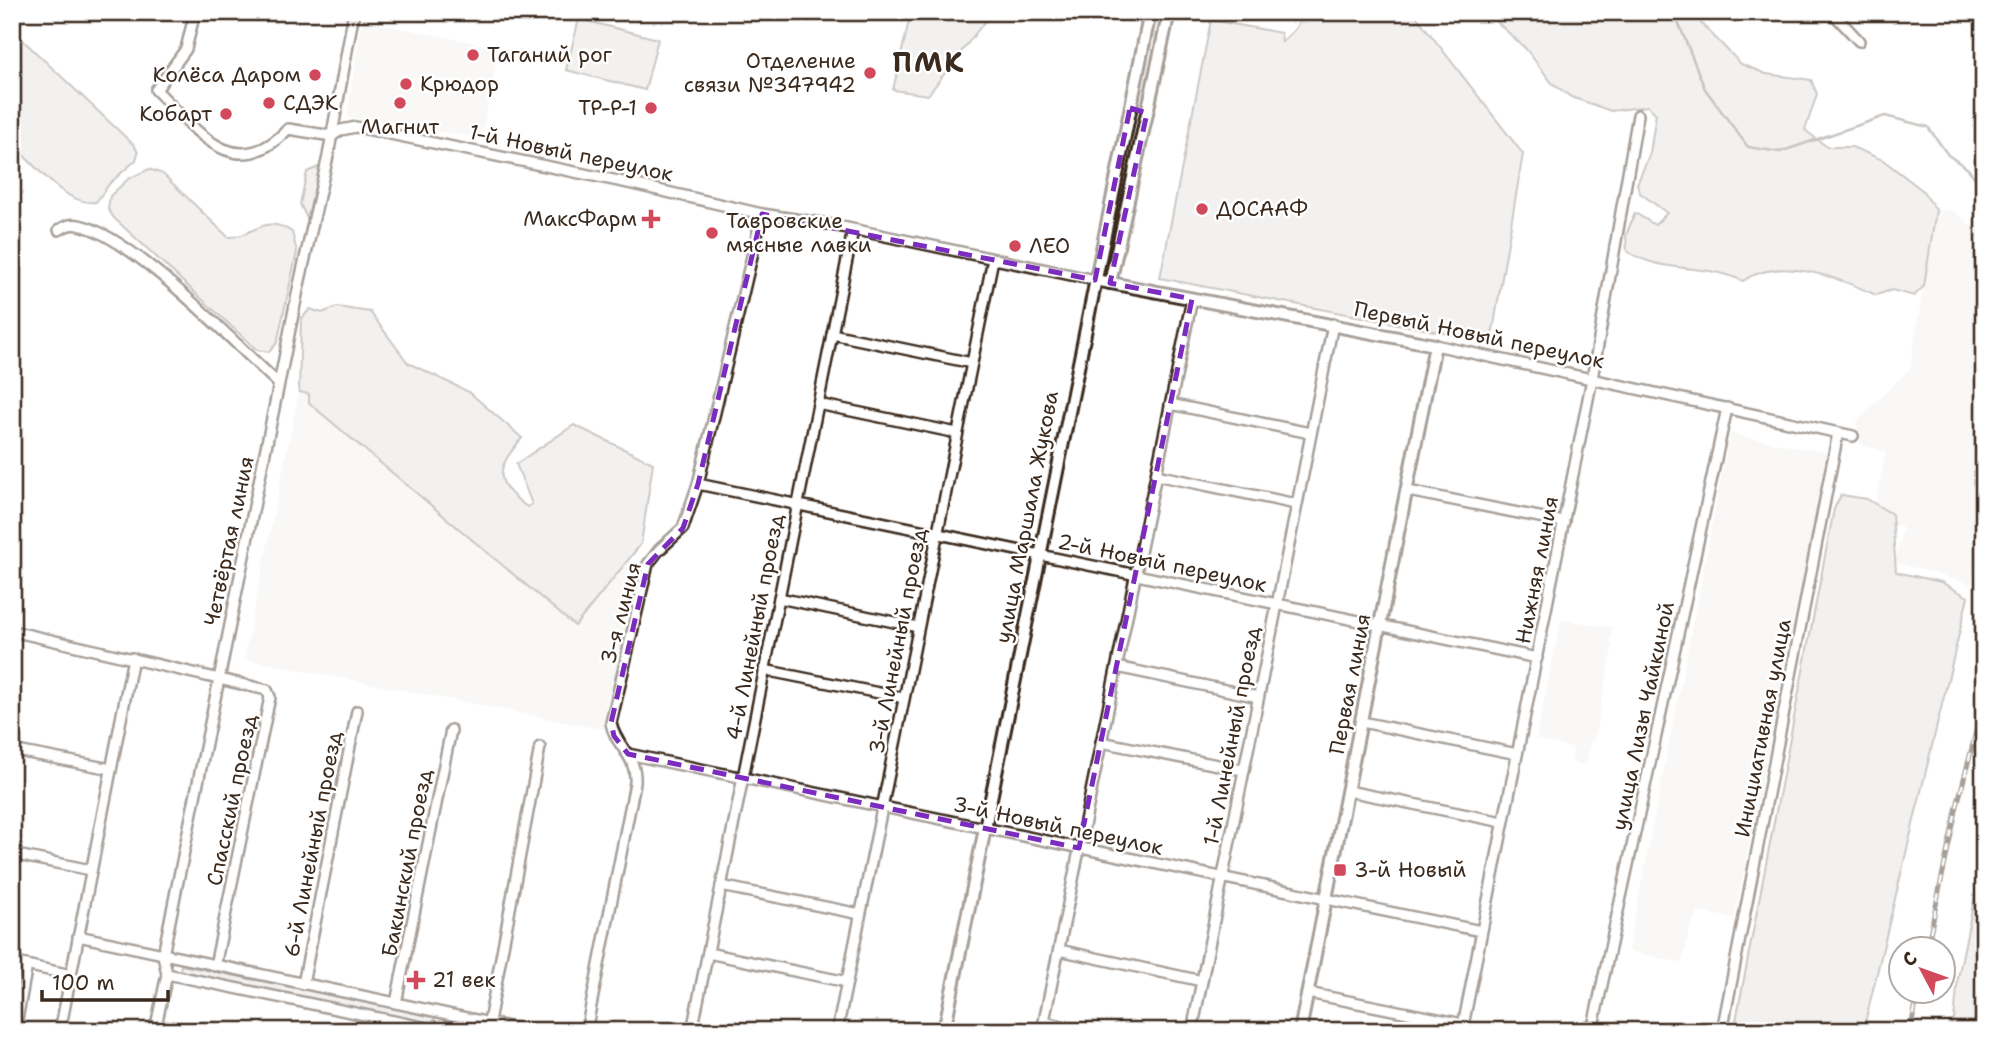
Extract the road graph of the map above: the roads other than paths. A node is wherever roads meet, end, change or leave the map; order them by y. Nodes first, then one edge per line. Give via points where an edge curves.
1 (195, 12) edge
2 (354, 12) edge
3 (1150, 12) edge
4 (1169, 12) edge
5 (1832, 12) edge
6 (1859, 41) dead end
7 (1130, 108) junction
8 (1147, 113) junction
9 (1638, 115) dead end
10 (332, 136) junction
11 (762, 214) junction
12 (58, 230) dead end
13 (853, 230) junction
14 (993, 259) junction
15 (1095, 280) junction
16 (1110, 283) junction
17 (1192, 299) junction
18 (1333, 324) junction
19 (832, 334) junction
20 (1435, 345) junction
21 (972, 363) junction
22 (1592, 379) junction
23 (279, 384) junction
24 (818, 404) junction
25 (1171, 404) junction
26 (1727, 408) junction
27 (957, 433) junction
28 (1310, 433) junction
29 (1838, 433) junction
30 (1853, 436) dead end
31 (1156, 475) junction
32 (698, 484) junction
33 (1408, 491) junction
34 (798, 504) junction
35 (1296, 504) junction
36 (1564, 522) junction
37 (937, 534) junction
38 (1039, 555) junction
39 (1135, 575) junction
40 (779, 598) junction
41 (1276, 604) junction
42 (1381, 626) junction
43 (918, 628) junction
44 (12, 631) edge
45 (133, 658) junction
46 (1537, 658) junction
47 (1117, 667) junction
48 (764, 670) junction
49 (219, 678) junction
50 (1258, 697) junction
51 (904, 698) junction
52 (357, 711) dead end
53 (1362, 722) junction
54 (451, 730) dead end
55 (1101, 741) junction
56 (540, 747) dead end
57 (12, 750) edge
58 (628, 754) junction
59 (1517, 754) junction
60 (111, 769) junction
61 (1243, 770) junction
62 (743, 778) junction
63 (1348, 791) junction
64 (883, 807) junction
65 (1503, 822) junction
66 (983, 828) junction
67 (1079, 848) junction
68 (12, 854) edge
69 (91, 870) junction
70 (1222, 877) junction
71 (721, 886) junction
72 (1326, 899) junction
73 (860, 914) junction
74 (1481, 931) junction
75 (78, 936) junction
76 (1059, 950) junction
77 (708, 953) junction
78 (163, 955) junction
79 (12, 962) edge
80 (27, 965) junction
81 (215, 966) junction
82 (167, 974) junction
83 (71, 975) junction
84 (1202, 981) junction
85 (847, 982) junction
86 (303, 984) junction
87 (1308, 993) junction
88 (396, 1003) junction
89 (440, 1012) junction
90 (489, 1022) junction
91 (1043, 1026) edge
92 (1463, 1027) edge
93 (439, 1030) edge
94 (15, 1031) edge
95 (60, 1031) edge
96 (155, 1031) edge
97 (528, 1031) edge
98 (586, 1031) edge
99 (692, 1031) edge
100 (837, 1031) edge
101 (944, 1031) edge
102 (1084, 1031) edge
103 (1192, 1031) edge
104 (1300, 1031) edge
105 (1592, 1031) edge
106 (1723, 1031) edge

1 - 10 street, 1-й Новый переулок via 186,49 156,90 209,142 239,155 270,145 288,129
2 - 10 street, Четвёртая линия
3 - 7 main road, улица Маршала Жукова
4 - 8 main road
5 - 6 street
7 - 8 main road
7 - 15 main road, улица Маршала Жукова
8 - 16 main road
9 - 22 street, Нижняя линия
10 - 11 street, 1-й Новый переулок via 356,127
10 - 23 street, Четвёртая линия
11 - 13 street, 1-й Новый переулок
11 - 32 street, 3-я линия
12 - 23 street via 80,225 121,244
13 - 14 street, 1-й Новый переулок
13 - 19 street, 4-й Линейный проезд
14 - 15 street, 1-й Новый переулок
14 - 21 street, 3-й Линейный проезд
15 - 16 main road, Первый Новый переулок
15 - 38 main road, улица Маршала Жукова
16 - 17 main road, Первый Новый переулок
17 - 18 main road, Первый Новый переулок
17 - 25 street
18 - 20 main road, Первый Новый переулок
18 - 28 street, 1-й Линейный проезд
19 - 21 street
19 - 24 street, 4-й Линейный проезд
20 - 22 street, Первый Новый переулок
20 - 33 main road, Первая линия
21 - 27 street, 3-й Линейный проезд
22 - 26 street, Первый Новый переулок
22 - 36 street, Нижняя линия
23 - 49 street, Четвёртая линия
24 - 27 street
24 - 34 street, 4-й Линейный проезд
25 - 28 street
25 - 31 street
26 - 29 street, Первый Новый переулок
26 - 105 street, улица Лизы Чайкиной
27 - 37 street, 3-й Линейный проезд
28 - 35 street, 1-й Линейный проезд
29 - 30 street, Первый Новый переулок
29 - 106 street, Инициативная улица
31 - 35 street
31 - 39 street
32 - 34 street, 2-й Новый переулок
32 - 58 street, 3-я линия via 683,528 648,564 611,723 614,736
33 - 36 street
33 - 42 main road, Первая линия
34 - 37 street, 2-й Новый переулок
34 - 40 street, 4-й Линейный проезд
35 - 41 street, 1-й Линейный проезд
36 - 46 street, Нижняя линия
37 - 38 street, 2-й Новый переулок
37 - 43 street, 3-й Линейный проезд
38 - 39 street, 2-й Новый переулок
38 - 66 main road, улица Маршала Жукова
39 - 41 street, 2-й Новый переулок
39 - 47 street
40 - 43 street
40 - 48 street, 4-й Линейный проезд
41 - 42 street, 2-й Новый переулок
41 - 50 street, 1-й Линейный проезд
42 - 46 street, 2-й Новый переулок
42 - 53 main road, Первая линия
43 - 51 street, 3-й Линейный проезд
44 - 45 street
45 - 49 street
45 - 60 street
46 - 59 street, Нижняя линия
47 - 50 street
47 - 55 street
48 - 51 street
48 - 62 street, 4-й Линейный проезд
49 - 78 street, Четвёртая линия
49 - 81 street, Спасский проезд via 261,687 270,697
50 - 61 street, 1-й Линейный проезд
51 - 64 street, 3-й Линейный проезд
52 - 86 street, 6-й Линейный проезд
53 - 59 street
53 - 63 main road, Первая линия
54 - 88 street, Бакинский проезд
55 - 61 street
55 - 67 street
56 - 90 street
57 - 60 street
58 - 62 street, 3-й Новый переулок
58 - 98 street, 3-я линия via 636,766 635,783
59 - 65 street, Нижняя линия
60 - 69 street
61 - 70 street, 1-й Линейный проезд
62 - 64 street, 3-й Новый переулок
62 - 71 street, 4-й Линейный проезд
63 - 65 street
63 - 72 main road, Первая линия
64 - 66 street, 3-й Новый переулок
64 - 73 street, 3-й Линейный проезд
65 - 74 street, Нижняя линия
66 - 67 street, 3-й Новый переулок
66 - 101 main road, улица Маршала Жукова
67 - 70 street, 3-й Новый переулок
67 - 76 street
68 - 69 street
69 - 75 street
70 - 72 street, 3-й Новый переулок
70 - 84 street, 1-й Линейный проезд
71 - 73 street
71 - 77 street, 4-й Линейный проезд
72 - 74 street, 3-й Новый переулок
72 - 87 main road, Первая линия
73 - 85 street, 3-й Линейный проезд
74 - 92 street, Нижняя линия
75 - 78 street
75 - 83 street
76 - 84 street
76 - 91 street
77 - 85 street
77 - 99 street, 4-й Линейный проезд
78 - 81 street
78 - 82 street
79 - 80 street
80 - 83 street
80 - 94 street
81 - 86 street
82 - 93 street
82 - 96 street
83 - 95 street
84 - 103 street, 1-й Линейный проезд
85 - 100 street, 3-й Линейный проезд
86 - 88 street
87 - 92 street
87 - 104 main road, Первая линия
88 - 89 street
89 - 90 street
89 - 93 street
90 - 97 street
91 - 102 street

